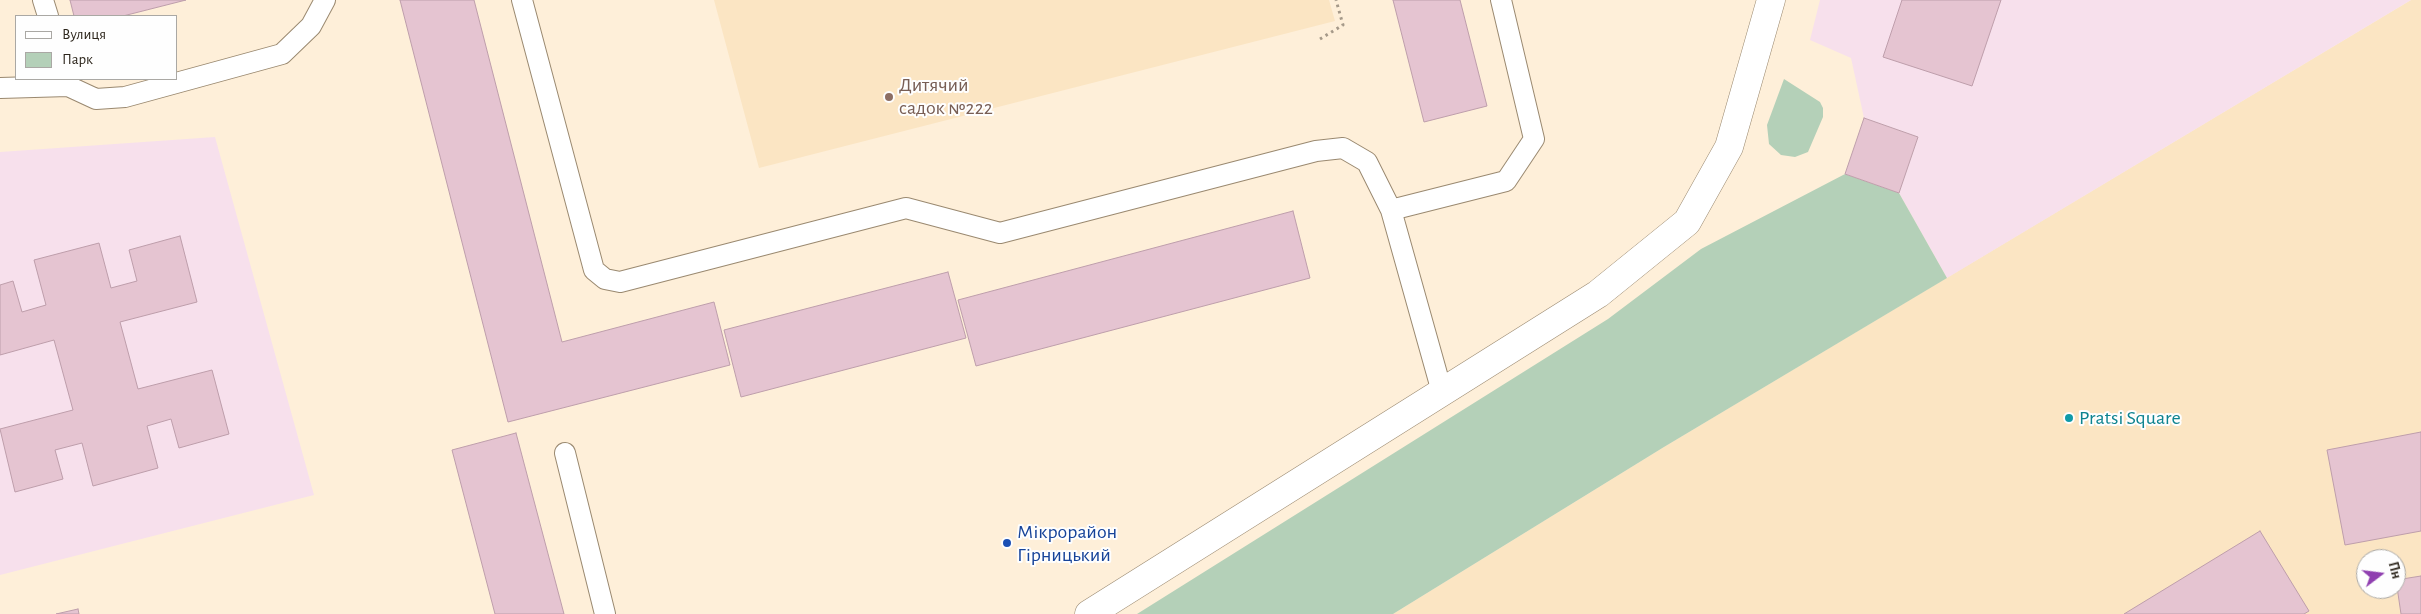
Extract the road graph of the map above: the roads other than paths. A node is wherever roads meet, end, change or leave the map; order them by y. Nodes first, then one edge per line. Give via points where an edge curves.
1 (43, 0) edge
2 (325, 0) edge
3 (522, 0) edge
4 (1501, 0) edge
5 (1771, 0) edge
6 (48, 15) edge
7 (67, 82) edge
8 (0, 88) edge
9 (1391, 210) junction
10 (1442, 392) junction
11 (565, 453) dead end
12 (605, 614) edge
13 (1089, 614) edge

1 - 6 lane
2 - 7 lane via 311,26 282,54 125,97 96,98
3 - 9 lane via 594,270 605,279 620,282 906,208 1000,233 1316,151 1343,148 1367,162
4 - 9 lane via 1534,139 1506,181
5 - 10 street via 1729,147 1687,222 1598,294
7 - 8 lane
9 - 10 lane
10 - 13 street
11 - 12 lane

